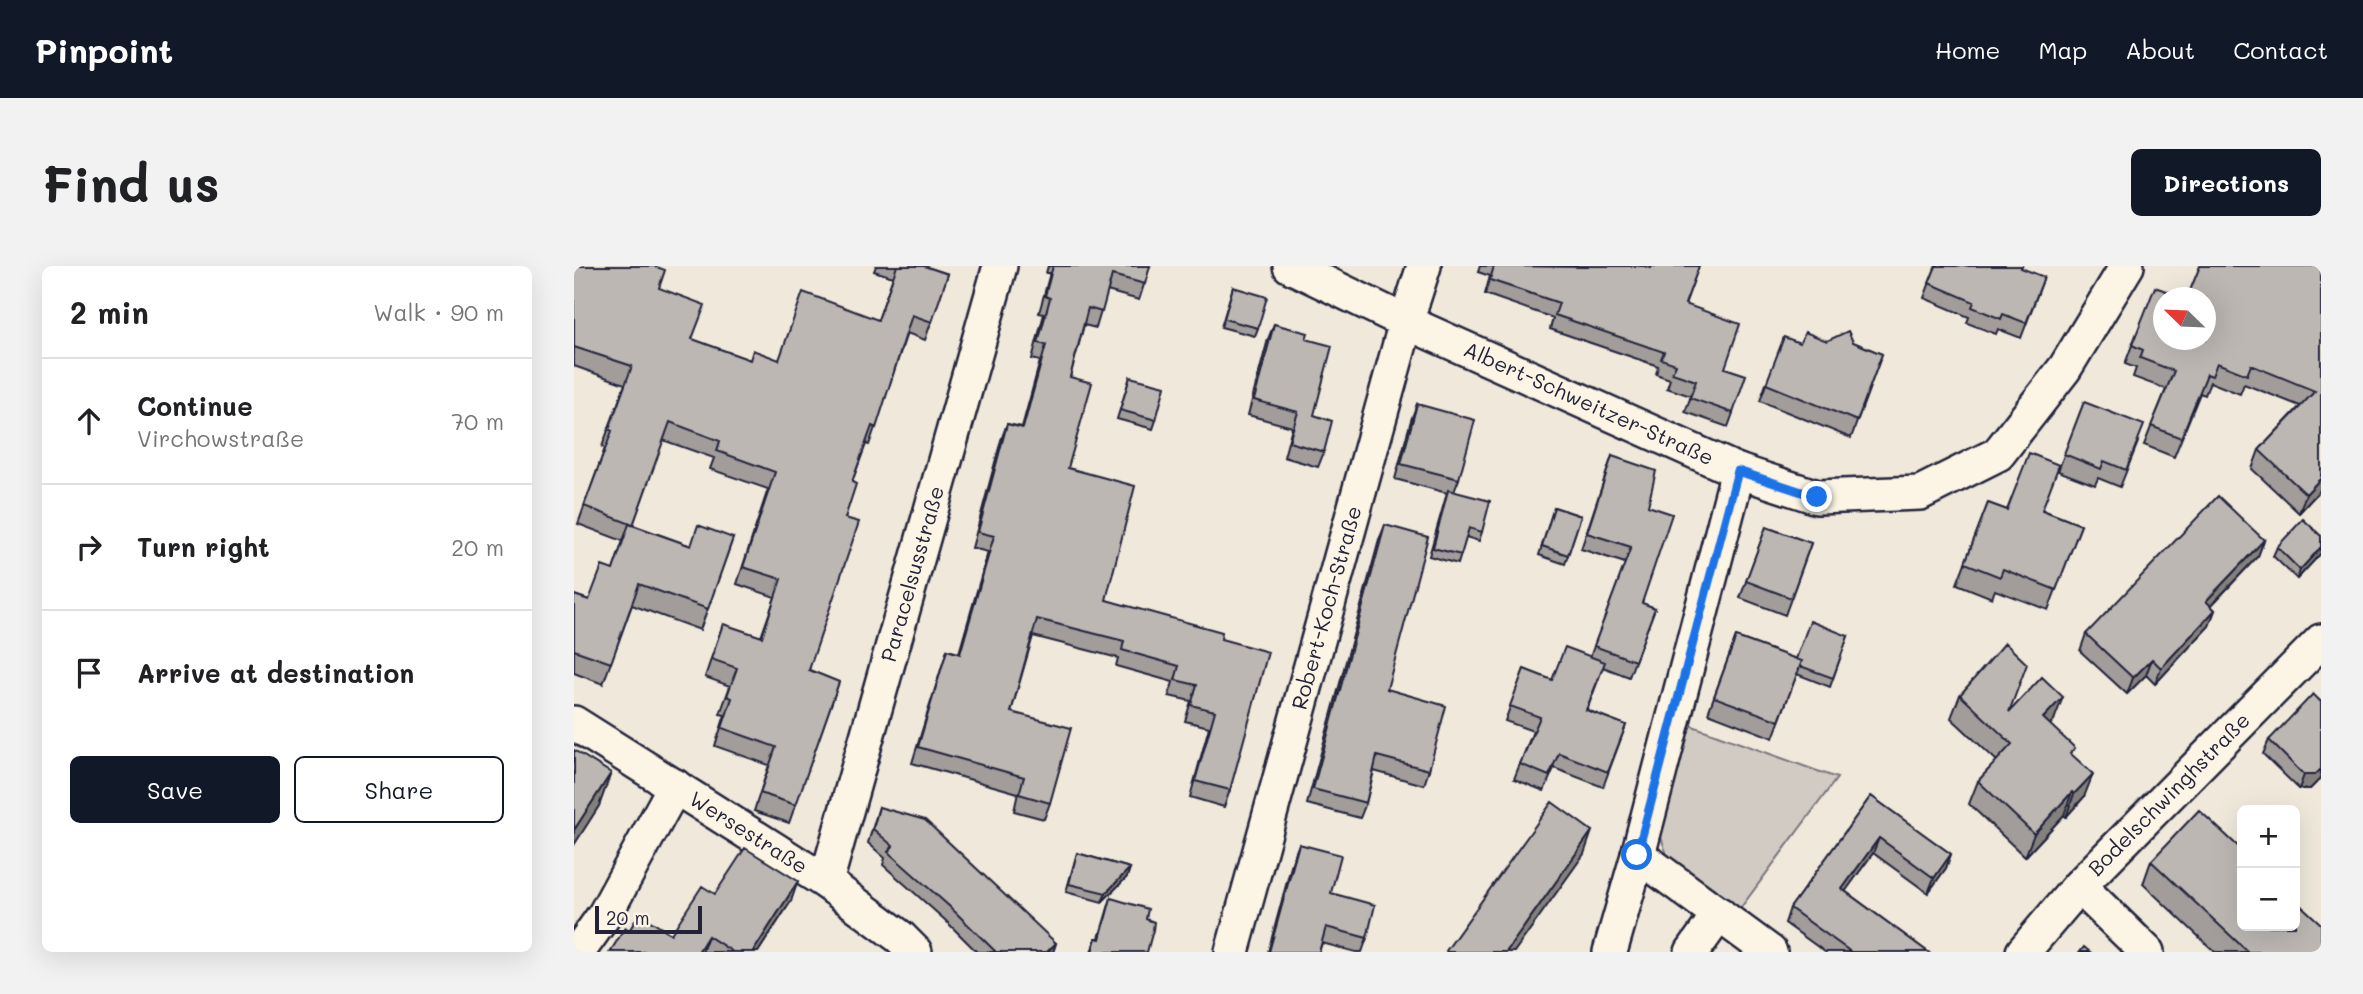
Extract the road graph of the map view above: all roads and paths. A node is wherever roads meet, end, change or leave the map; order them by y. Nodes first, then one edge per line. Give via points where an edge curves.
1 (1000, 266) edge
2 (1290, 266) edge
3 (1424, 266) edge
4 (2127, 266) edge
5 (1406, 322) junction
6 (1738, 471) junction
7 (2321, 641) edge
8 (574, 723) edge
9 (675, 786) junction
10 (1637, 855) junction
11 (827, 882) junction
12 (2079, 886) junction
13 (1719, 914) junction
14 (578, 952) edge
15 (915, 952) edge
16 (1232, 952) edge
17 (1610, 952) edge
18 (1692, 952) edge
19 (1770, 952) edge
20 (2023, 952) edge
21 (2147, 952) edge

1 - 11 street, Paracelsusstraße
2 - 5 street, Albert-Schweitzer-Straße
3 - 5 street, Robert-Koch-Straße
4 - 6 street, Albert-Schweitzer-Straße via 2065,368 1998,454 1920,493 1817,497
5 - 6 street, Albert-Schweitzer-Straße
5 - 16 street, Robert-Koch-Straße
6 - 10 street
7 - 12 street, Bodelschwinghstraße
8 - 9 street, Wersestraße
9 - 11 street, Wersestraße
9 - 14 street via 605,914
10 - 13 street
10 - 17 street
11 - 15 street, Wersestraße
12 - 20 street, Bodelschwinghstraße
12 - 21 street
13 - 18 street
13 - 19 street

